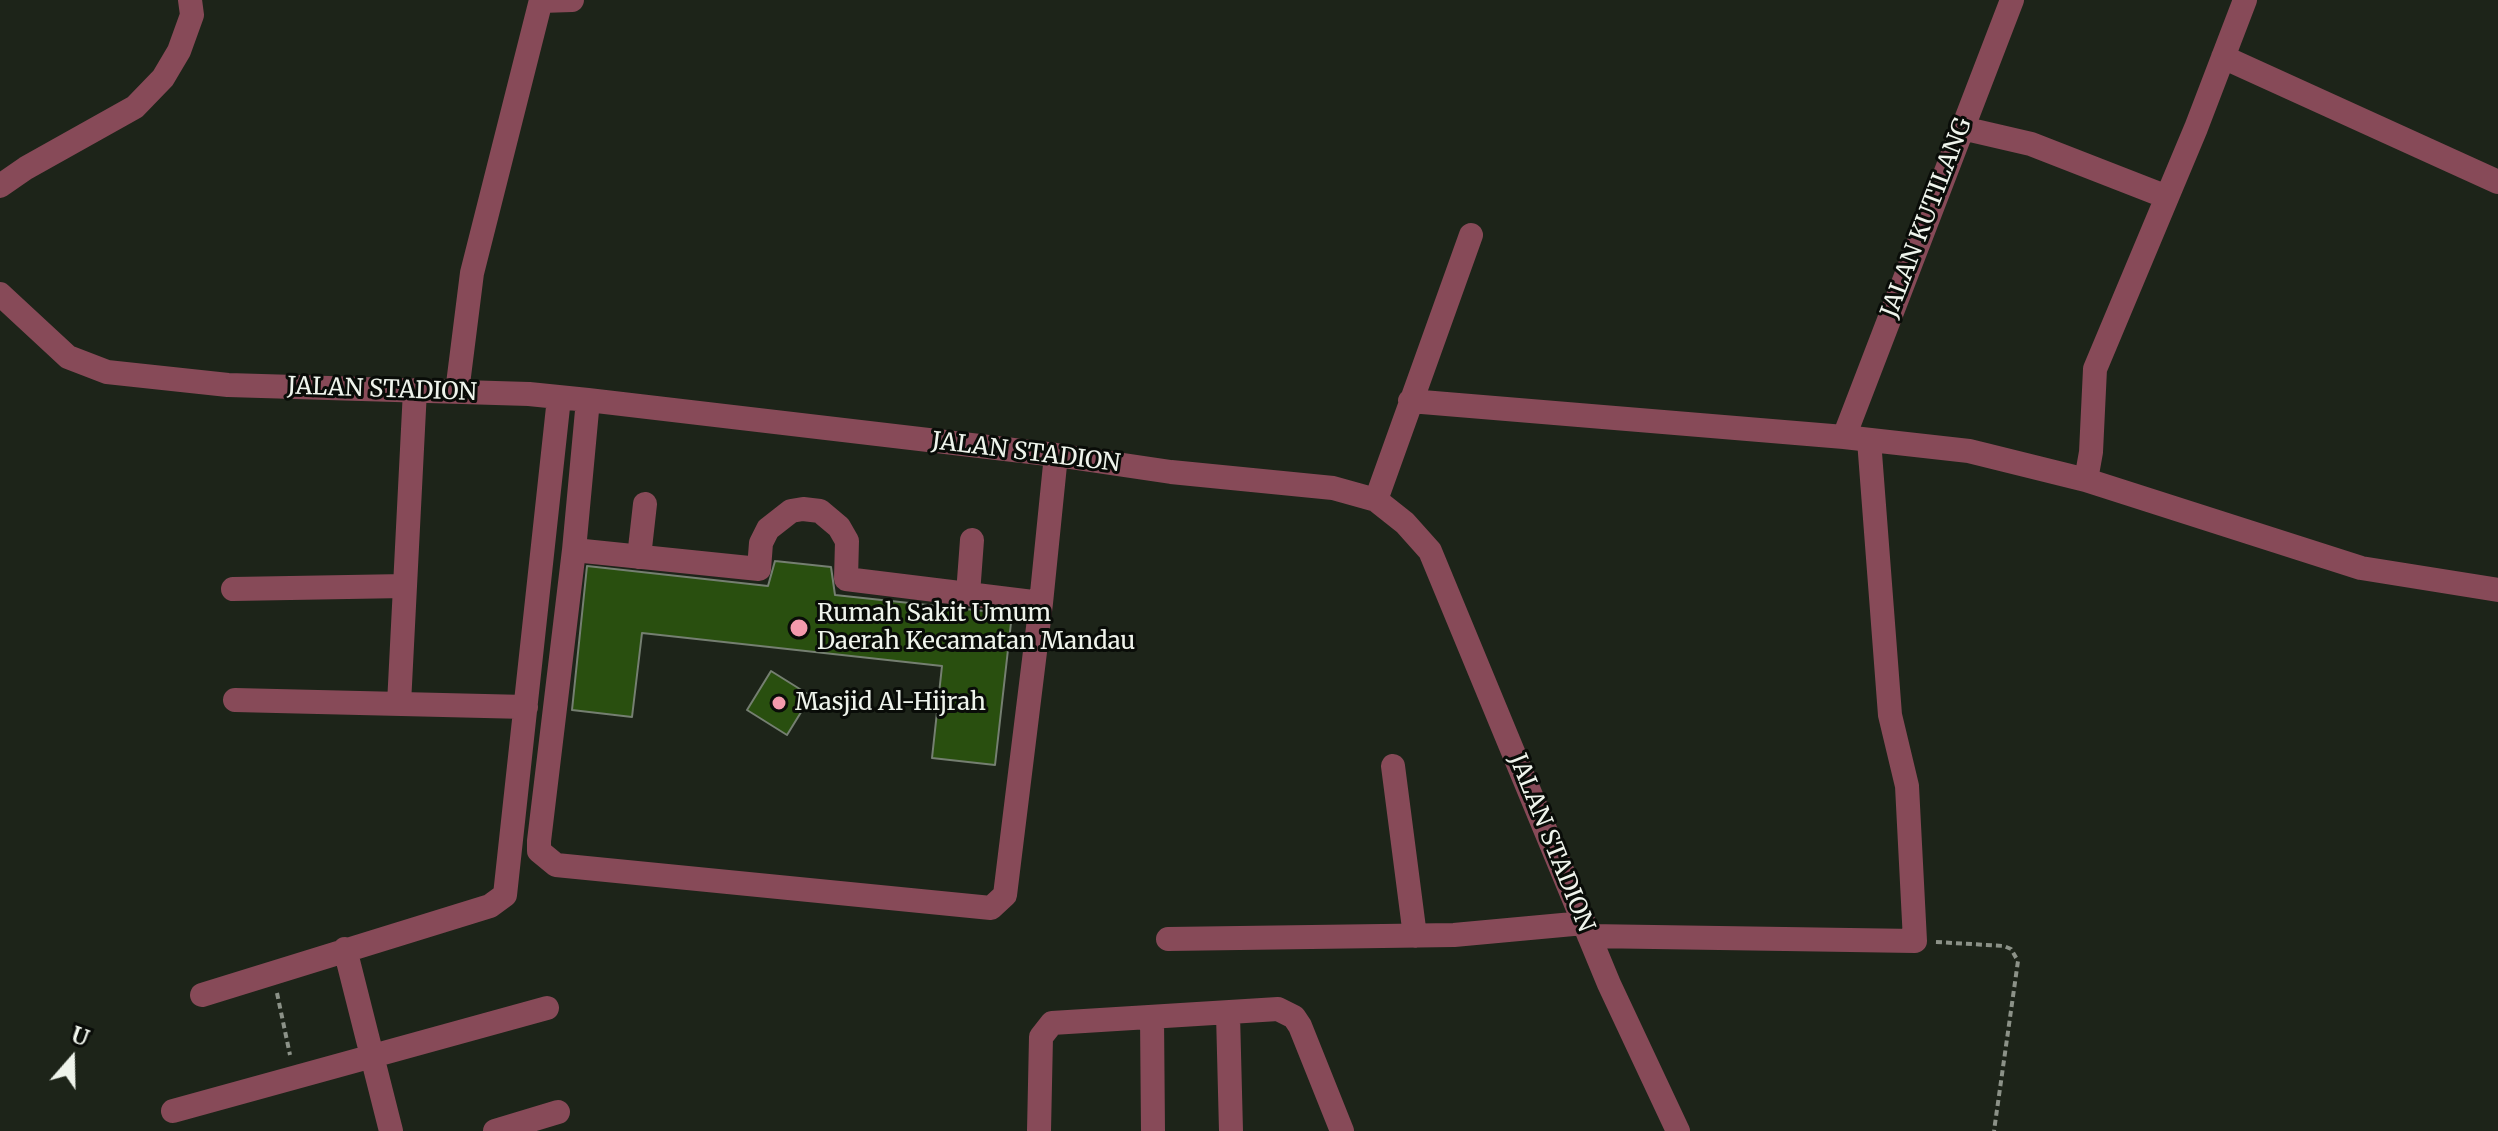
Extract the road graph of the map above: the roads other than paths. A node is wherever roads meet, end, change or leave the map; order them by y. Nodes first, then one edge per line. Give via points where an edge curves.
1 (190, 0) edge
2 (541, 0) edge
3 (572, 0) edge
4 (2012, 0) edge
5 (2245, 0) edge
6 (2223, 57) junction
7 (1962, 128) junction
8 (2498, 182) edge
9 (0, 186) edge
10 (2167, 197) junction
11 (1471, 235) dead end
12 (0, 294) edge
13 (415, 390) junction
14 (457, 392) junction
15 (559, 398) junction
16 (588, 400) junction
17 (1410, 401) junction
18 (1844, 437) junction
19 (1869, 440) junction
20 (1056, 455) junction
21 (2086, 480) junction
22 (1376, 500) junction
23 (645, 504) dead end
24 (972, 540) dead end
25 (574, 550) junction
26 (639, 557) junction
27 (405, 586) junction
28 (233, 589) dead end
29 (2498, 590) edge
30 (968, 594) junction
31 (1041, 603) junction
32 (235, 700) dead end
33 (399, 704) junction
34 (526, 707) junction
35 (1393, 766) dead end
36 (1587, 930) junction
37 (1415, 936) junction
38 (1168, 939) dead end
39 (345, 949) junction
40 (202, 995) dead end
41 (547, 1008) dead end
42 (1228, 1014) junction
43 (1152, 1017) junction
44 (372, 1056) junction
45 (173, 1111) dead end
46 (558, 1112) dead end
47 (391, 1131) edge
48 (495, 1131) edge
49 (1039, 1131) edge
50 (1153, 1131) edge
51 (1231, 1131) edge
52 (1342, 1131) edge
53 (1678, 1131) edge

1 - 9 street via 192,15 179,51 163,78 135,107
2 - 3 street
2 - 14 street via 472,273
4 - 7 street, JALAN KUTILANG
5 - 6 street
6 - 8 street
6 - 10 street
7 - 10 street via 2031,144
7 - 18 street, JALAN KUTILANG
10 - 21 street via 2095,369
11 - 17 street
12 - 13 street, JALAN STADION via 49,343 90,368 228,385
13 - 14 street, JALAN STADION
13 - 27 street
14 - 15 street, JALAN STADION
15 - 16 street, JALAN STADION
15 - 34 street
16 - 20 street, JALAN STADION
16 - 25 street
17 - 18 street
17 - 22 street
18 - 19 street
19 - 21 street via 1969,451
19 - 36 street via 1890,715 1907,786 1915,941
20 - 22 street, JALAN STADION via 1333,488
20 - 31 street
21 - 29 street via 2361,568
22 - 36 street, JALAN STADION via 1430,551
23 - 26 street
24 - 30 street
25 - 26 street
25 - 31 street via 539,841 539,851 556,865 991,908 1005,895
26 - 30 street via 759,569 768,529 791,511 803,509 820,511 839,527 847,541 846,579
27 - 28 street
27 - 33 street
30 - 31 street
32 - 33 street
33 - 34 street
34 - 39 street via 505,895 490,906
35 - 37 street
36 - 37 street
36 - 53 street, JALAN STADION
37 - 38 street
39 - 40 street
39 - 44 street
41 - 44 street
42 - 43 street
42 - 51 street
42 - 52 street via 1278,1009 1294,1017
43 - 49 street via 1047,1026 1041,1037
43 - 50 street
44 - 45 street
44 - 47 street
46 - 48 street

